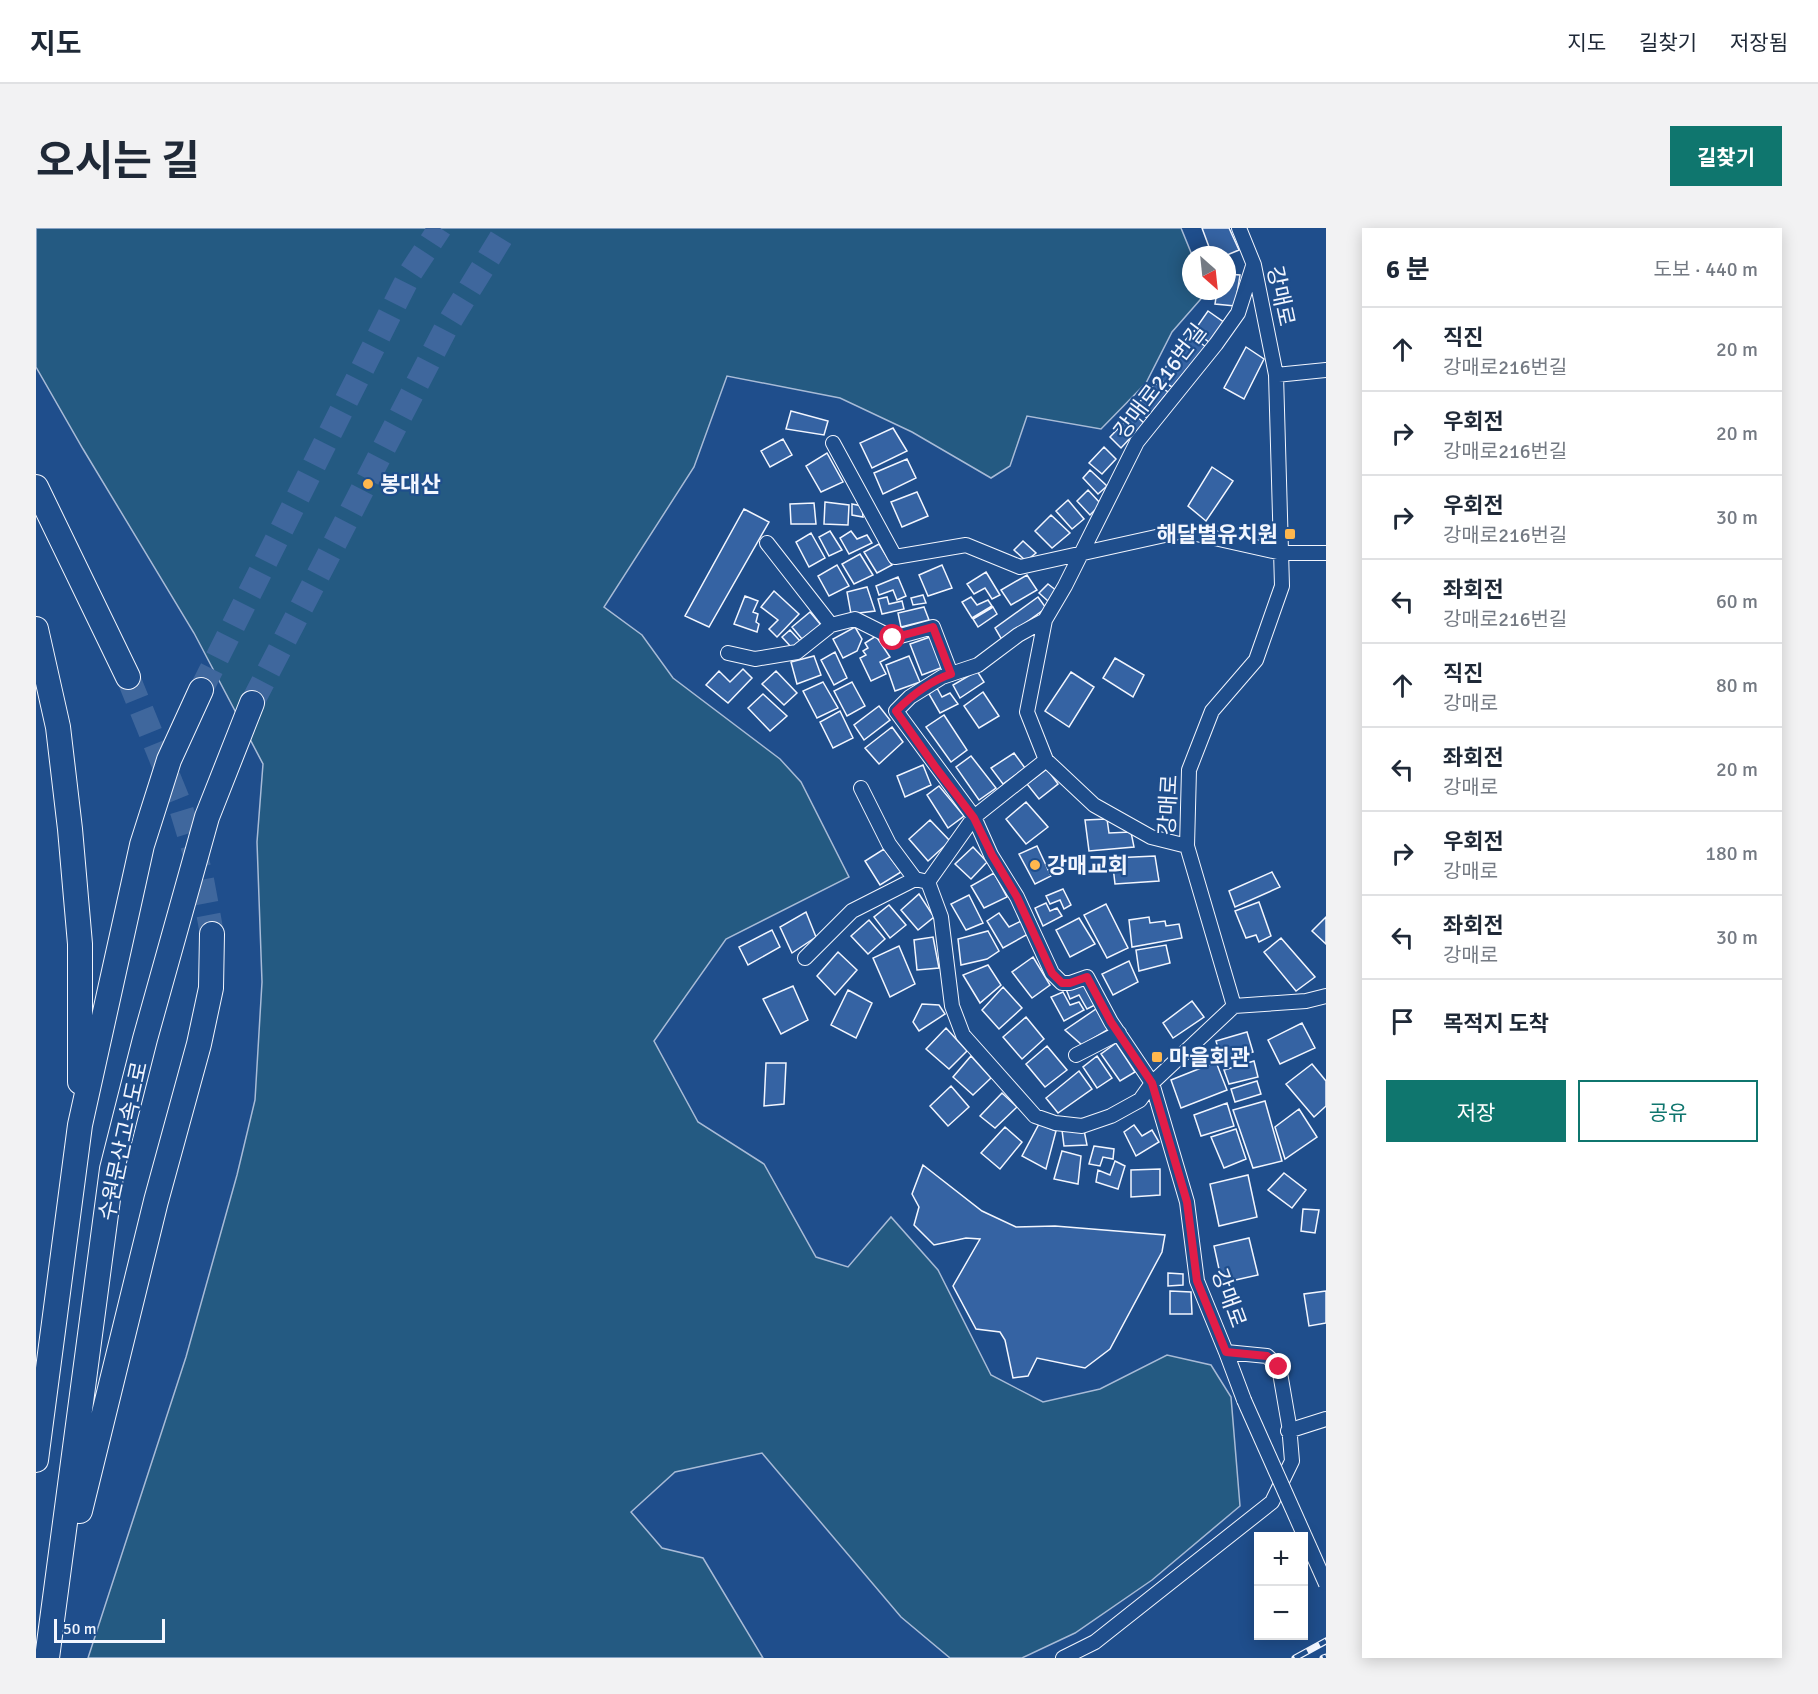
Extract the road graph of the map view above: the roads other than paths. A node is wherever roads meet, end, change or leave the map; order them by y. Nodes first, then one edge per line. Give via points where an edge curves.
1 (1239, 228) edge
2 (1254, 265) junction
3 (1326, 370) edge
4 (1276, 375) junction
5 (833, 443) dead end
6 (36, 487) edge
7 (766, 543) dead end
8 (1282, 553) junction
9 (1326, 553) edge
10 (1081, 555) junction
11 (1045, 620) junction
12 (831, 625) junction
13 (36, 629) edge
14 (728, 653) dead end
15 (951, 674) junction
16 (128, 678) tunnel mouth
17 (201, 690) tunnel mouth
18 (252, 703) tunnel mouth
19 (1046, 760) junction
20 (861, 788) dead end
21 (974, 818) junction
22 (1186, 846) junction
23 (922, 881) junction
24 (212, 934) tunnel mouth
25 (805, 958) dead end
26 (1326, 996) edge
27 (1234, 1006) junction
28 (1119, 1033) junction
29 (1076, 1055) dead end
30 (1152, 1083) junction
31 (80, 1125) junction
32 (1226, 1352) junction
33 (1326, 1419) edge
34 (1288, 1431) junction
35 (36, 1460) edge
36 (1326, 1584) edge
37 (51, 1630) junction
38 (47, 1658) edge
39 (1064, 1658) edge

1 - 2 street, 강매로
2 - 4 street, 강매로
2 - 10 street, 강매로216번길 via 1238,313 1137,441
3 - 4 street
4 - 8 street, 강매로
5 - 10 street via 895,557 966,545 1020,567
6 - 16 highway
7 - 12 street
8 - 9 street
8 - 10 street via 1183,531
8 - 22 street, 강매로 via 1282,586 1256,660 1212,711 1189,770
10 - 11 street, 강매로216번길
11 - 15 street via 978,665
11 - 19 street, 강매로216번길 via 1027,712
12 - 14 street via 797,652 755,659
12 - 15 street via 855,619 893,638 933,627
13 - 31 highway, 수원문산고속도로 via 58,727 70,829 80,944
15 - 21 street via 910,696 896,711
17 - 31 highway, 수원문산고속도로 via 169,760 142,845
18 - 37 highway, 수원문산고속도로 via 207,817 112,1169
19 - 21 street
19 - 22 street, 강매로216번길 via 1094,805 1151,837
20 - 23 street via 890,844
21 - 23 street
21 - 28 street, 강매로 via 1052,973 1062,983 1087,977
22 - 27 street, 강매로
23 - 25 street via 852,911
23 - 30 street via 941,917 951,1006 963,1035 1035,1116 1082,1126 1140,1100
24 - 37 highway, 수원문산고속도로 via 212,988
26 - 27 street
27 - 30 street
28 - 29 street
28 - 30 street, 강매로
30 - 32 street, 강매로 via 1187,1202 1197,1281
31 - 35 highway, 수원문산고속도로
32 - 34 street, 강매로 via 1267,1356 1279,1367
32 - 36 street, 강매로, bridge
33 - 34 street
34 - 39 street, 강매로 via 1292,1461 1272,1502 1095,1642
37 - 38 highway, 수원문산고속도로

